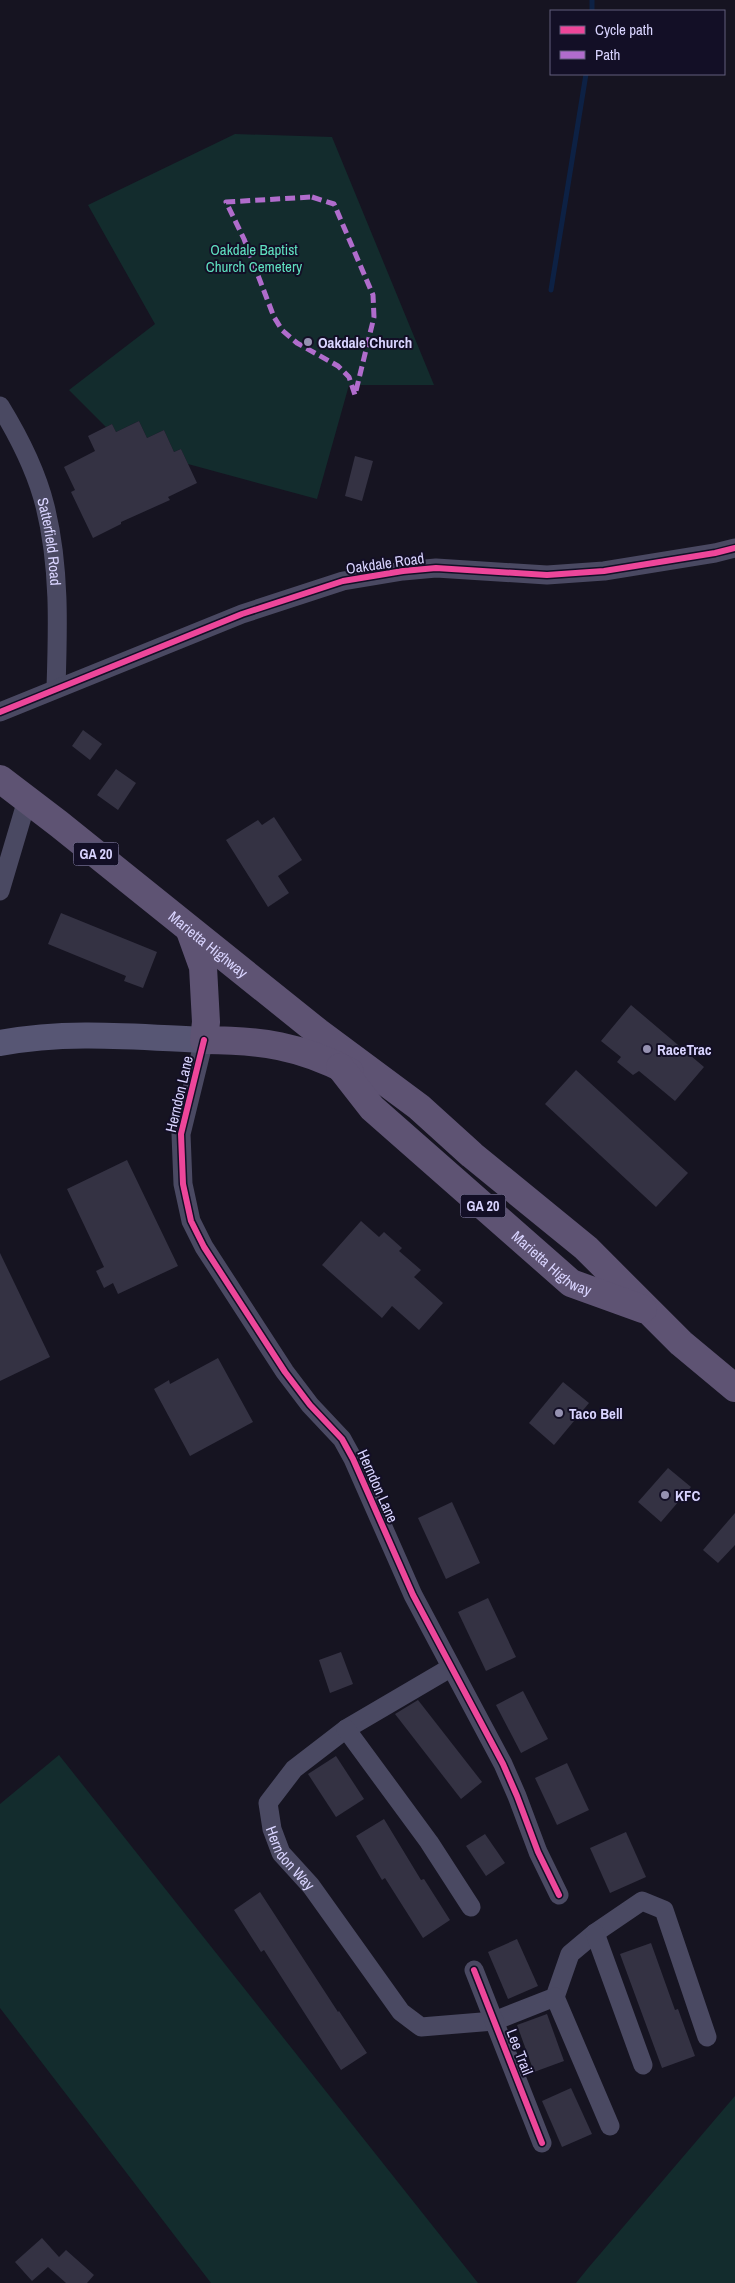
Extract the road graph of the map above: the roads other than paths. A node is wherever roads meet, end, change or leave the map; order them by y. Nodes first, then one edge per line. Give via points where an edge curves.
1 (0, 406) edge
2 (735, 548) edge
3 (56, 688) junction
4 (0, 712) edge
5 (0, 779) edge
6 (27, 800) junction
7 (0, 891) edge
8 (190, 931) junction
9 (204, 1040) junction
10 (0, 1042) edge
11 (340, 1067) junction
12 (419, 1107) junction
13 (649, 1311) junction
14 (735, 1388) edge
15 (450, 1668) junction
16 (346, 1729) junction
17 (559, 1895) dead end
18 (471, 1908) dead end
19 (595, 1933) junction
20 (474, 1970) dead end
21 (555, 1997) junction
22 (494, 2021) junction
23 (707, 2037) dead end
24 (643, 2066) dead end
25 (610, 2126) dead end
26 (542, 2143) dead end

1 - 3 street, Satterfield Road via 20,439 45,506 57,591
2 - 3 street, Oakdale Road via 604,571 547,576 436,568 343,581 242,614
3 - 4 street, Oakdale Road
5 - 6 main road, Marietta Highway / GA 20
6 - 7 street
6 - 8 main road, Marietta Highway / GA 20
8 - 9 main road via 203,967
8 - 12 main road, Marietta Highway / GA 20
9 - 10 main road, Marietta Highway via 73,1034
9 - 11 main road, Marietta Highway / GA 20 via 236,1040 287,1047
9 - 15 street, Herndon Lane via 181,1134 183,1184 191,1221 285,1372 342,1439 354,1459 409,1586
11 - 12 main road, Marietta Highway
11 - 13 main road, Marietta Highway / GA 20 via 372,1108 570,1283
12 - 13 main road, Marietta Highway / GA 20 via 586,1248
13 - 14 main road, Marietta Highway / GA 20
15 - 16 street, Herndon Way
15 - 17 street, Herndon Lane via 503,1764
16 - 18 street via 429,1842
16 - 22 street, Herndon Way via 294,1769 268,1803 272,1829 281,1853 311,1886 401,2012 421,2026
19 - 21 street via 570,1954
19 - 23 street via 642,1901 664,1910
19 - 24 street
20 - 22 street, Lee Trail
21 - 22 street, Lee Trail
21 - 25 street
22 - 26 street, Lee Trail

